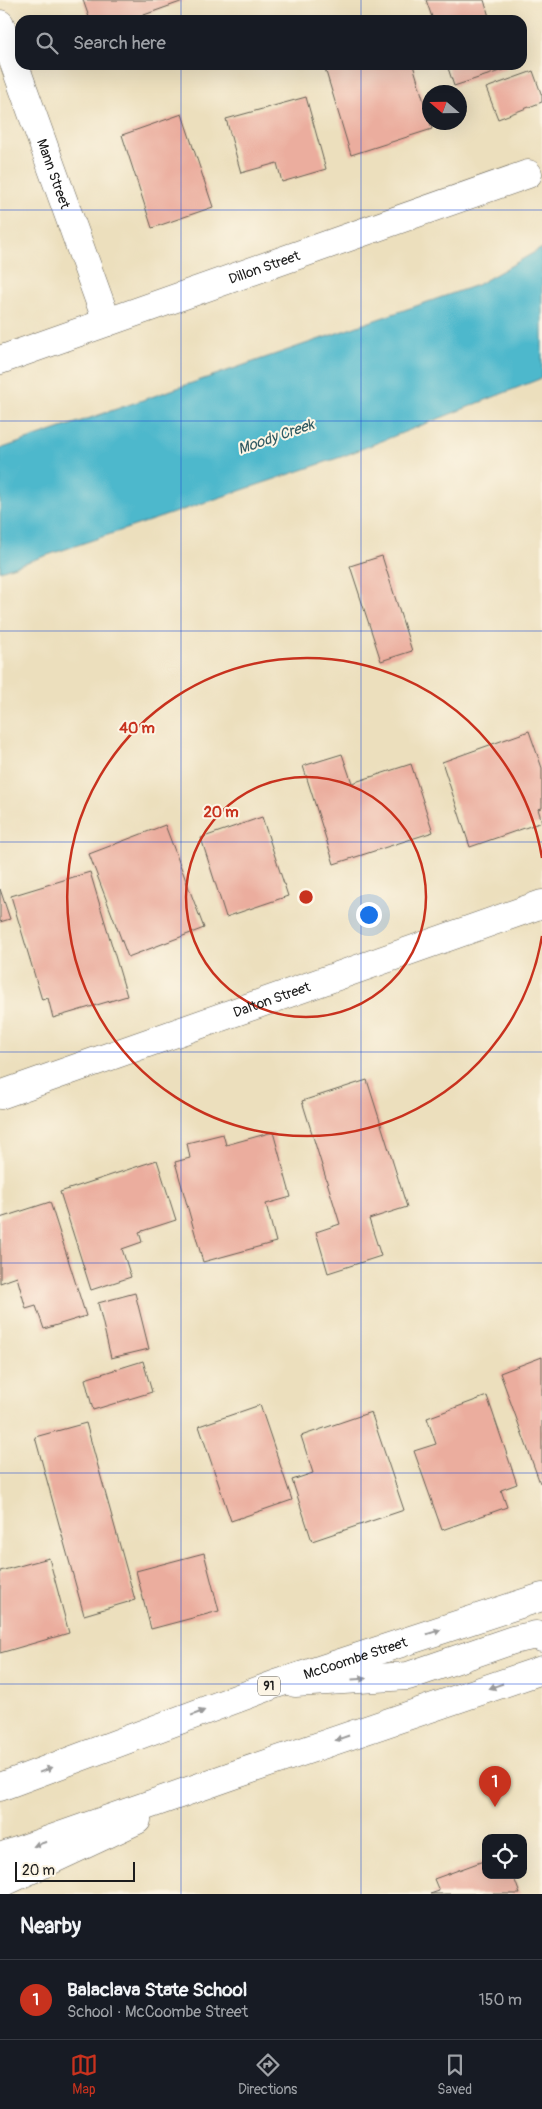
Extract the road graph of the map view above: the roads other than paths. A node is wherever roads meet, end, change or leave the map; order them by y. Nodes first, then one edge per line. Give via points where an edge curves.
1 (0, 24) edge
2 (15, 66) edge
3 (17, 70) edge
4 (528, 174) dead end
5 (107, 322) junction
6 (0, 360) edge
7 (542, 904) edge
8 (0, 1095) edge
9 (542, 1597) edge
10 (542, 1638) edge
11 (542, 1670) edge
12 (276, 1684) junction
13 (231, 1776) junction
14 (0, 1787) edge
15 (0, 1857) edge
16 (0, 1884) edge

1 - 2 street, Mann Street
3 - 5 street, Mann Street
4 - 5 street, Dillon Street
5 - 6 street, Dillon Street
7 - 8 street, Dalton Street
12 -> 9 street, McCoombe Street / 91
12 -> 10 street via 408,1676 513,1640 536,1635
11 -> 13 street
14 -> 12 street, McCoombe Street / 91
13 -> 15 street
13 - 16 street

